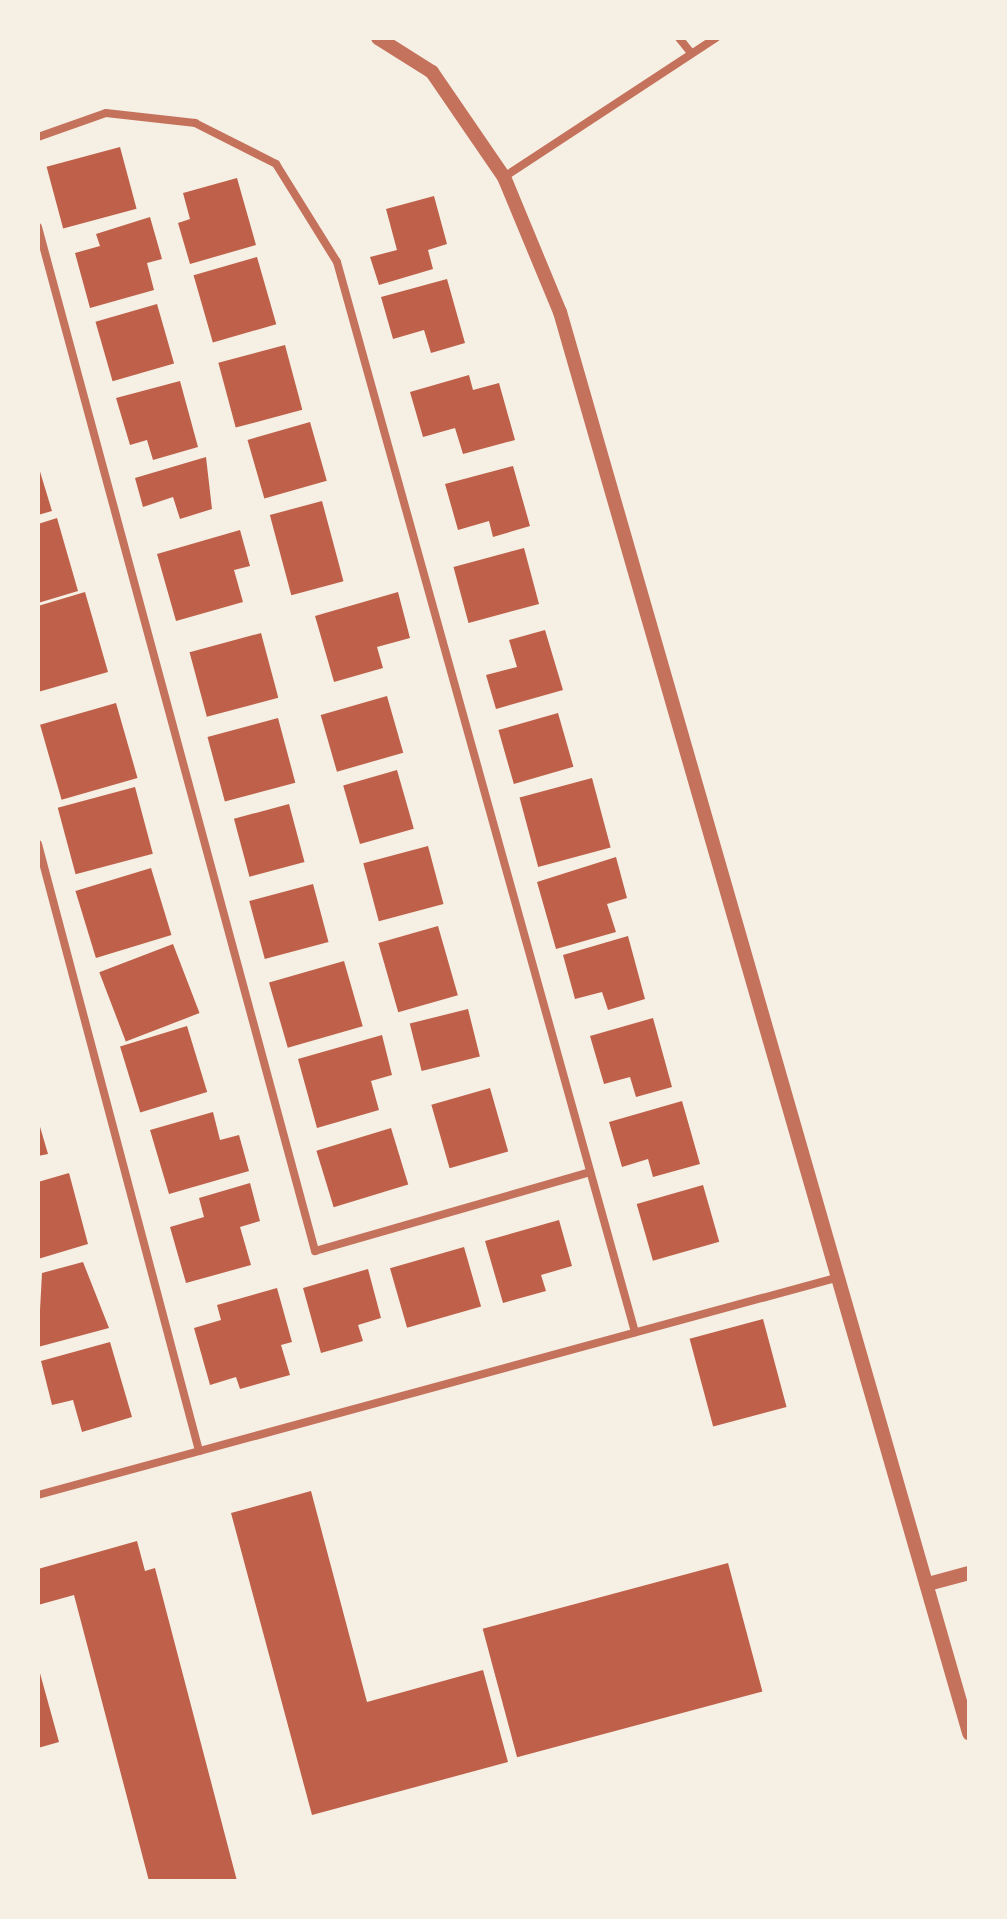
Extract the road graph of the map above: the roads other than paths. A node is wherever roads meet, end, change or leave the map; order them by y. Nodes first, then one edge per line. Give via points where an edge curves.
1 (378, 38) edge
2 (679, 38) edge
3 (716, 38) edge
4 (691, 53) junction
5 (38, 137) edge
6 (504, 177) junction
7 (38, 227) edge
8 (38, 844) edge
9 (590, 1172) junction
10 (839, 1277) junction
11 (635, 1332) junction
12 (199, 1451) junction
13 (39, 1492) edge
14 (969, 1573) edge
15 (928, 1584) junction
16 (969, 1733) edge

1 - 6 street via 432,72
2 - 4 street
3 - 4 street
4 - 6 street
5 - 9 street via 106,113 195,123 276,164 337,262
6 - 10 street via 560,312
7 - 9 street via 315,1251
8 - 12 street
9 - 11 street
10 - 11 street
10 - 15 street
11 - 12 street
12 - 13 street
14 - 15 street
15 - 16 street

